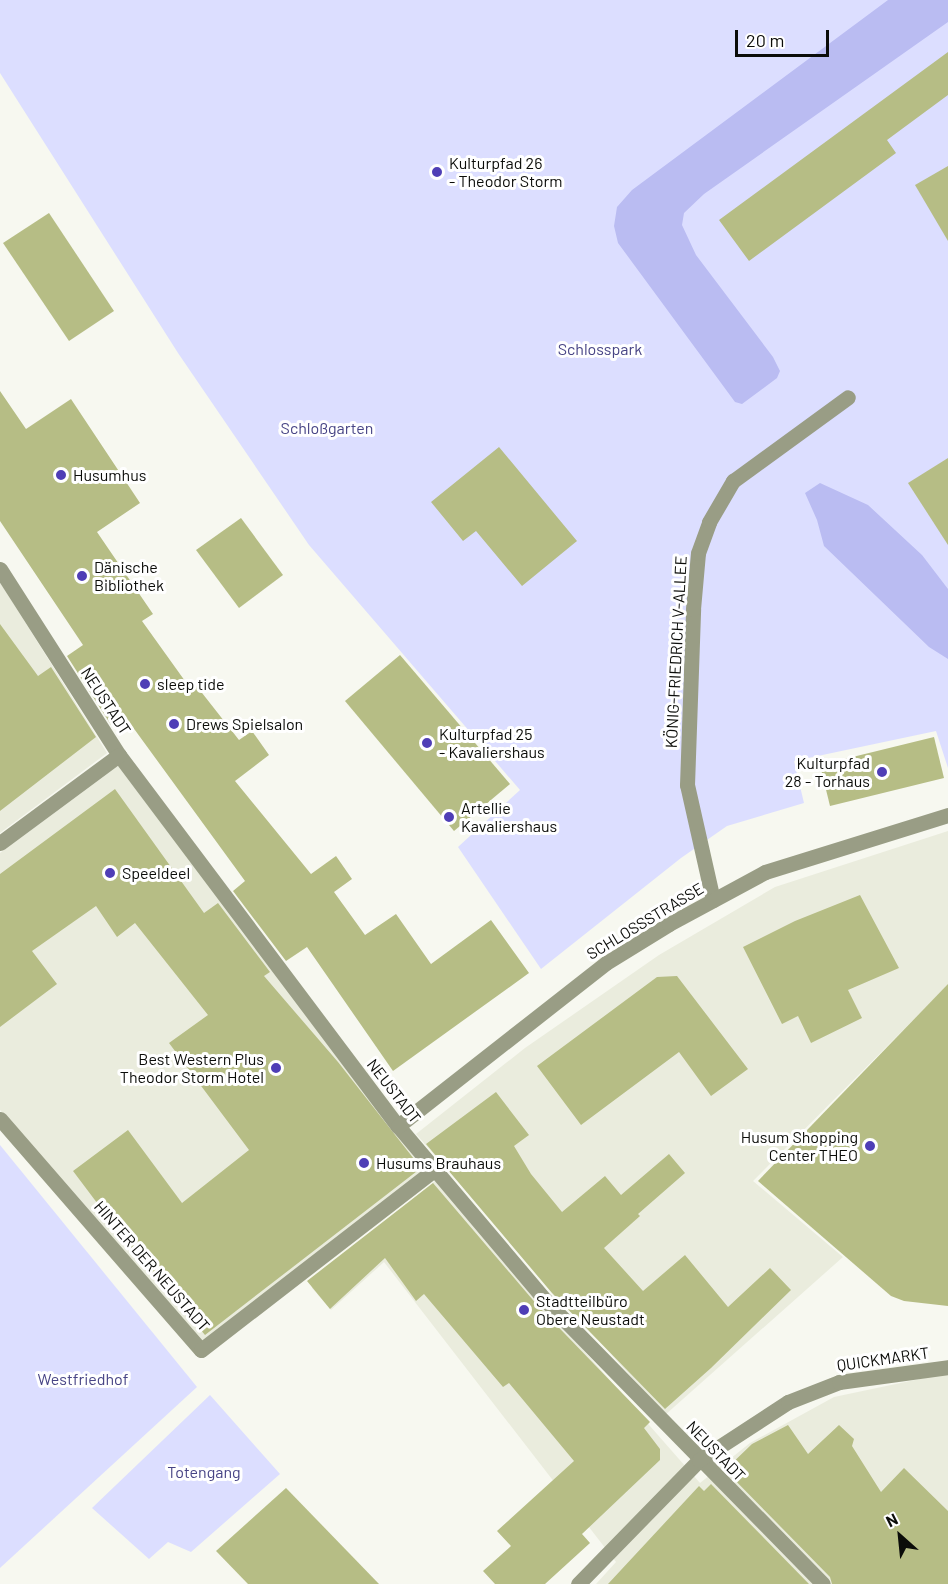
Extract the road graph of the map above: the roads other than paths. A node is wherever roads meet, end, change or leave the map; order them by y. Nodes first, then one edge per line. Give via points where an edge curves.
1 (848, 398) dead end
2 (0, 568) edge
3 (119, 755) junction
4 (948, 815) edge
5 (0, 843) edge
6 (713, 900) junction
7 (0, 1119) edge
8 (398, 1126) junction
9 (435, 1170) junction
10 (948, 1367) edge
11 (699, 1460) junction
12 (578, 1584) edge
13 (823, 1584) edge

1 - 6 street, KÖNIG-FRIEDRICH V-ALLEE via 733,481 709,522 698,553 687,784
2 - 3 street, NEUSTADT
3 - 5 street
3 - 8 street, NEUSTADT
4 - 6 street, SCHLOSSSTRASSE via 765,873
6 - 8 street, SCHLOSSSTRASSE via 606,963
7 - 9 street, HINTER DER NEUSTADT via 201,1350
8 - 9 street, NEUSTADT
9 - 11 street, NEUSTADT via 545,1300
10 - 11 street, QUICKMARKT via 839,1382 788,1402
11 - 12 street, QUICKMARKT
11 - 13 street, NEUSTADT

